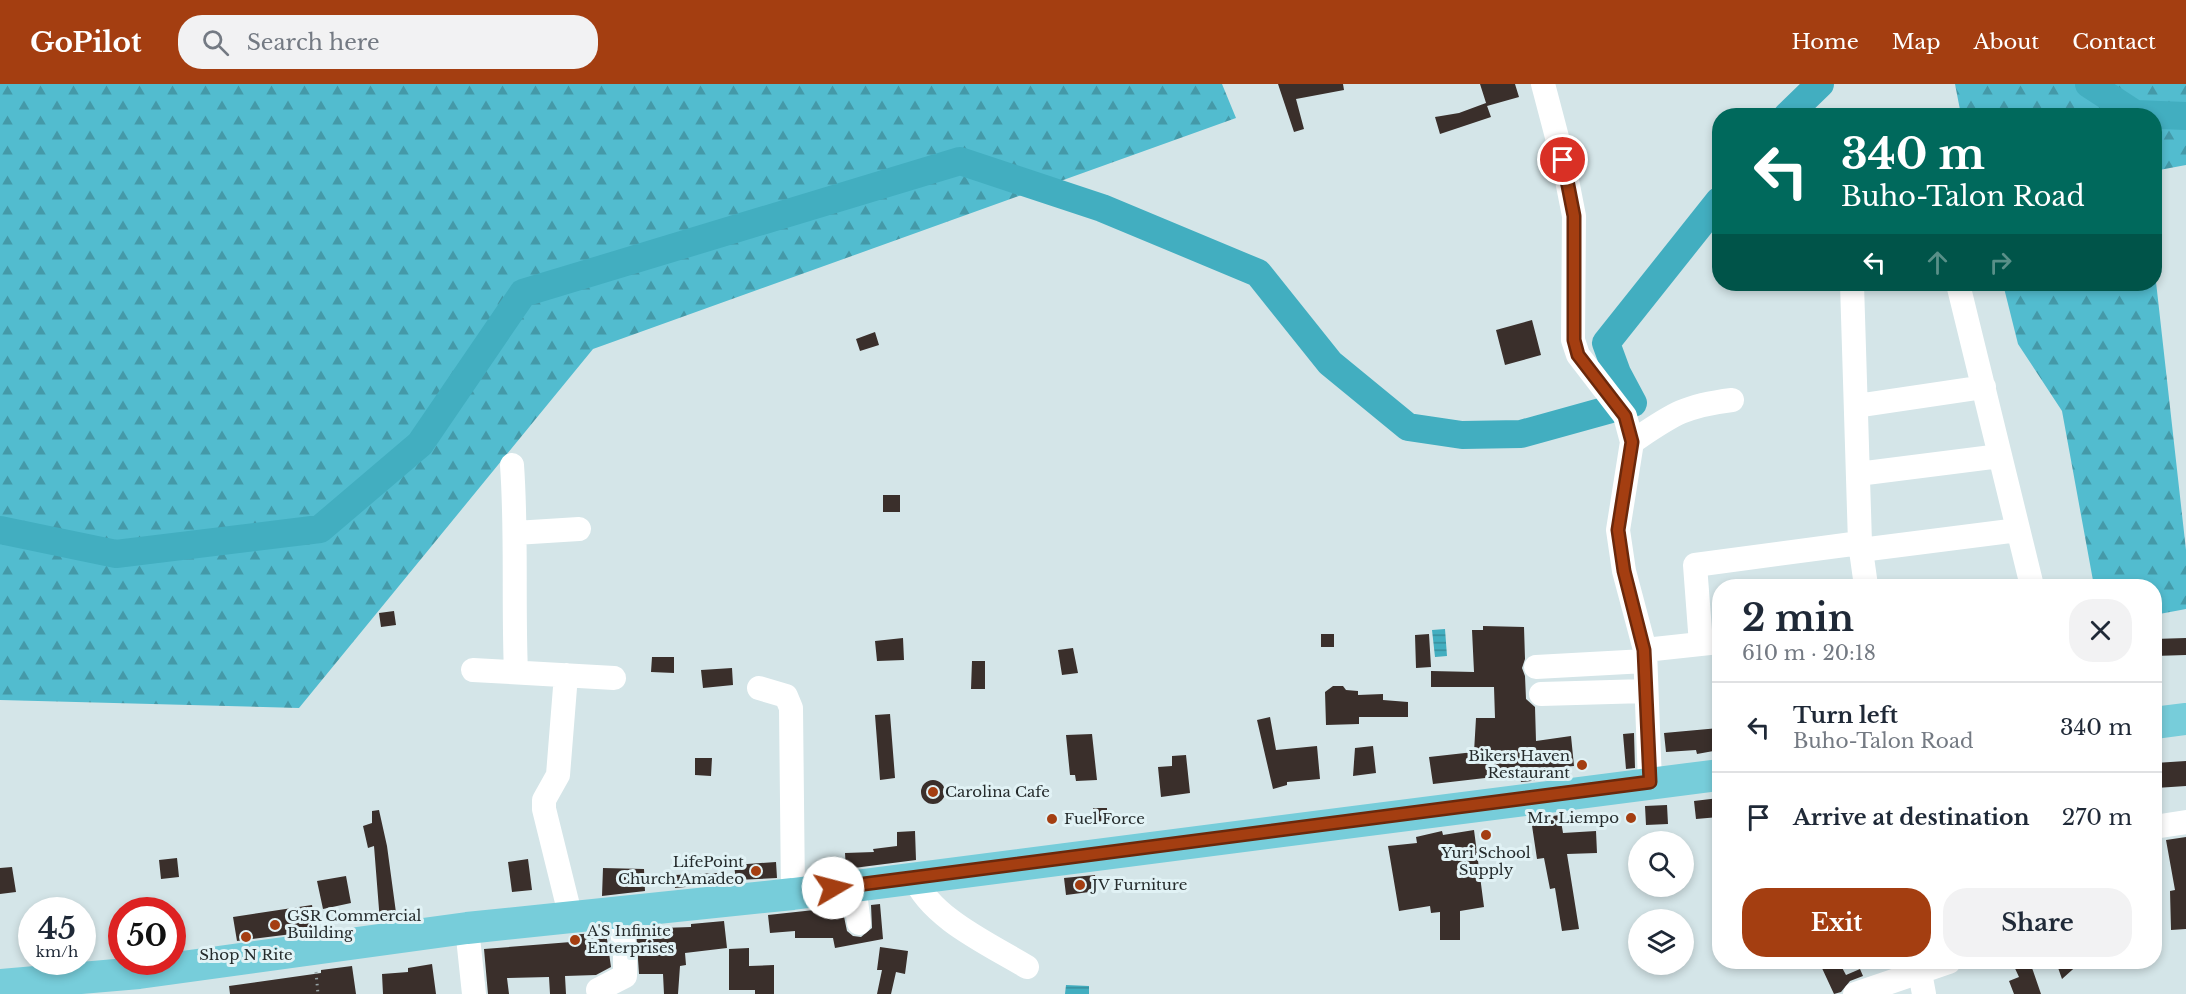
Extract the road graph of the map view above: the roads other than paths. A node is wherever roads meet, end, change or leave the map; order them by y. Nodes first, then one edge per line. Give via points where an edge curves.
1 (1543, 84) edge
2 (1852, 291) edge
3 (1961, 291) edge
4 (1984, 387) junction
5 (1732, 400) dead end
6 (1856, 406) junction
7 (1632, 442) junction
8 (2000, 456) junction
9 (512, 465) dead end
10 (1858, 474) junction
11 (579, 529) dead end
12 (2018, 530) junction
13 (515, 533) junction
14 (1861, 547) junction
15 (1865, 579) edge
16 (2030, 579) edge
17 (1710, 643) edge
18 (1645, 656) junction
19 (1536, 667) dead end
20 (473, 670) dead end
21 (516, 672) junction
22 (566, 675) junction
23 (614, 678) dead end
24 (759, 688) dead end
25 (1646, 691) junction
26 (1540, 694) dead end
27 (2186, 719) edge
28 (2162, 722) edge
29 (1712, 776) edge
30 (1650, 782) junction
31 (2186, 822) edge
32 (2162, 826) edge
33 (914, 877) junction
34 (854, 886) junction
35 (793, 894) junction
36 (619, 913) junction
37 (571, 918) junction
38 (859, 923) dead end
39 (467, 928) junction
40 (1027, 967) dead end
41 (1934, 969) edge
42 (1920, 976) edge
43 (0, 985) edge
44 (598, 990) dead end
45 (474, 994) edge
46 (1855, 994) edge

1 - 7 street via 1574,216 1574,340 1578,355 1625,416
2 - 6 street
3 - 4 street
4 - 6 street
4 - 8 street
5 - 7 street via 1684,409
6 - 10 street
7 - 18 street via 1618,530
8 - 10 street
8 - 12 street
9 - 13 street
10 - 14 street
11 - 13 street
12 - 14 street
12 - 16 street
13 - 21 street
14 - 15 street
14 - 17 street via 1695,566
17 - 18 street
18 - 19 street
18 - 25 street
20 - 21 street
21 - 22 street
22 - 23 street
22 - 37 street via 558,775 544,800 544,809
24 - 35 street via 786,696 791,708
25 - 26 street
25 - 30 street
27 - 28 main road
29 - 30 main road
30 - 33 main road
31 - 32 street
33 - 34 main road
33 - 40 street via 919,888 955,925
34 - 35 main road
34 - 38 street
35 - 36 main road
36 - 37 main road
36 - 44 street via 625,976
37 - 39 main road
39 - 43 main road via 139,973
39 - 45 street
41 - 42 street
42 - 46 street

